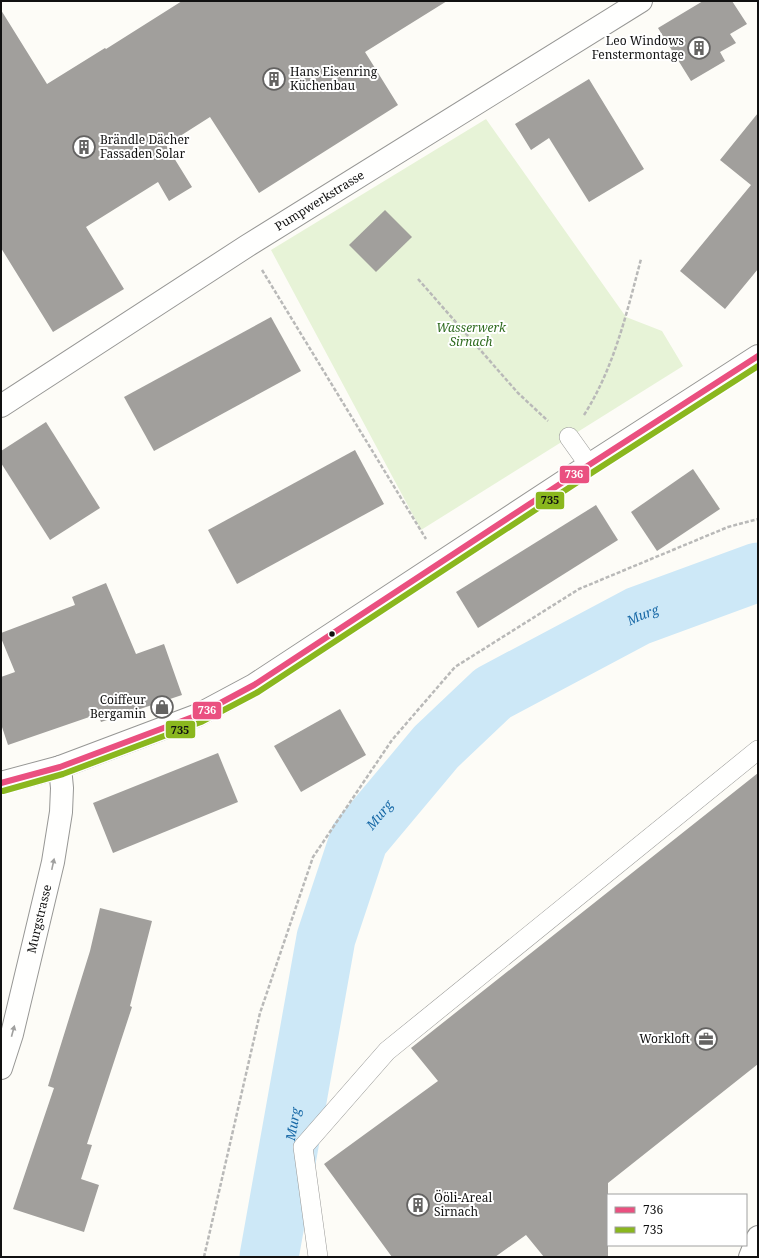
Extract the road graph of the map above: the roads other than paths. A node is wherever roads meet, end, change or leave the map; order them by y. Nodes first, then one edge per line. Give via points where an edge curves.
1 (642, 1) edge
2 (758, 356) edge
3 (1, 406) edge
4 (570, 437) road end
5 (589, 464) junction
6 (758, 750) edge
7 (60, 767) junction
8 (1, 784) edge
9 (1, 1068) edge
10 (318, 1257) edge

1 - 3 street, Pumpwerkstrasse via 247,246
2 - 5 street
4 - 5 lane
5 - 7 street via 254,685 198,715
6 - 10 lane via 387,1051 303,1147
7 - 8 street
9 -> 7 street, Murgstrasse via 12,1034 53,862 61,812

